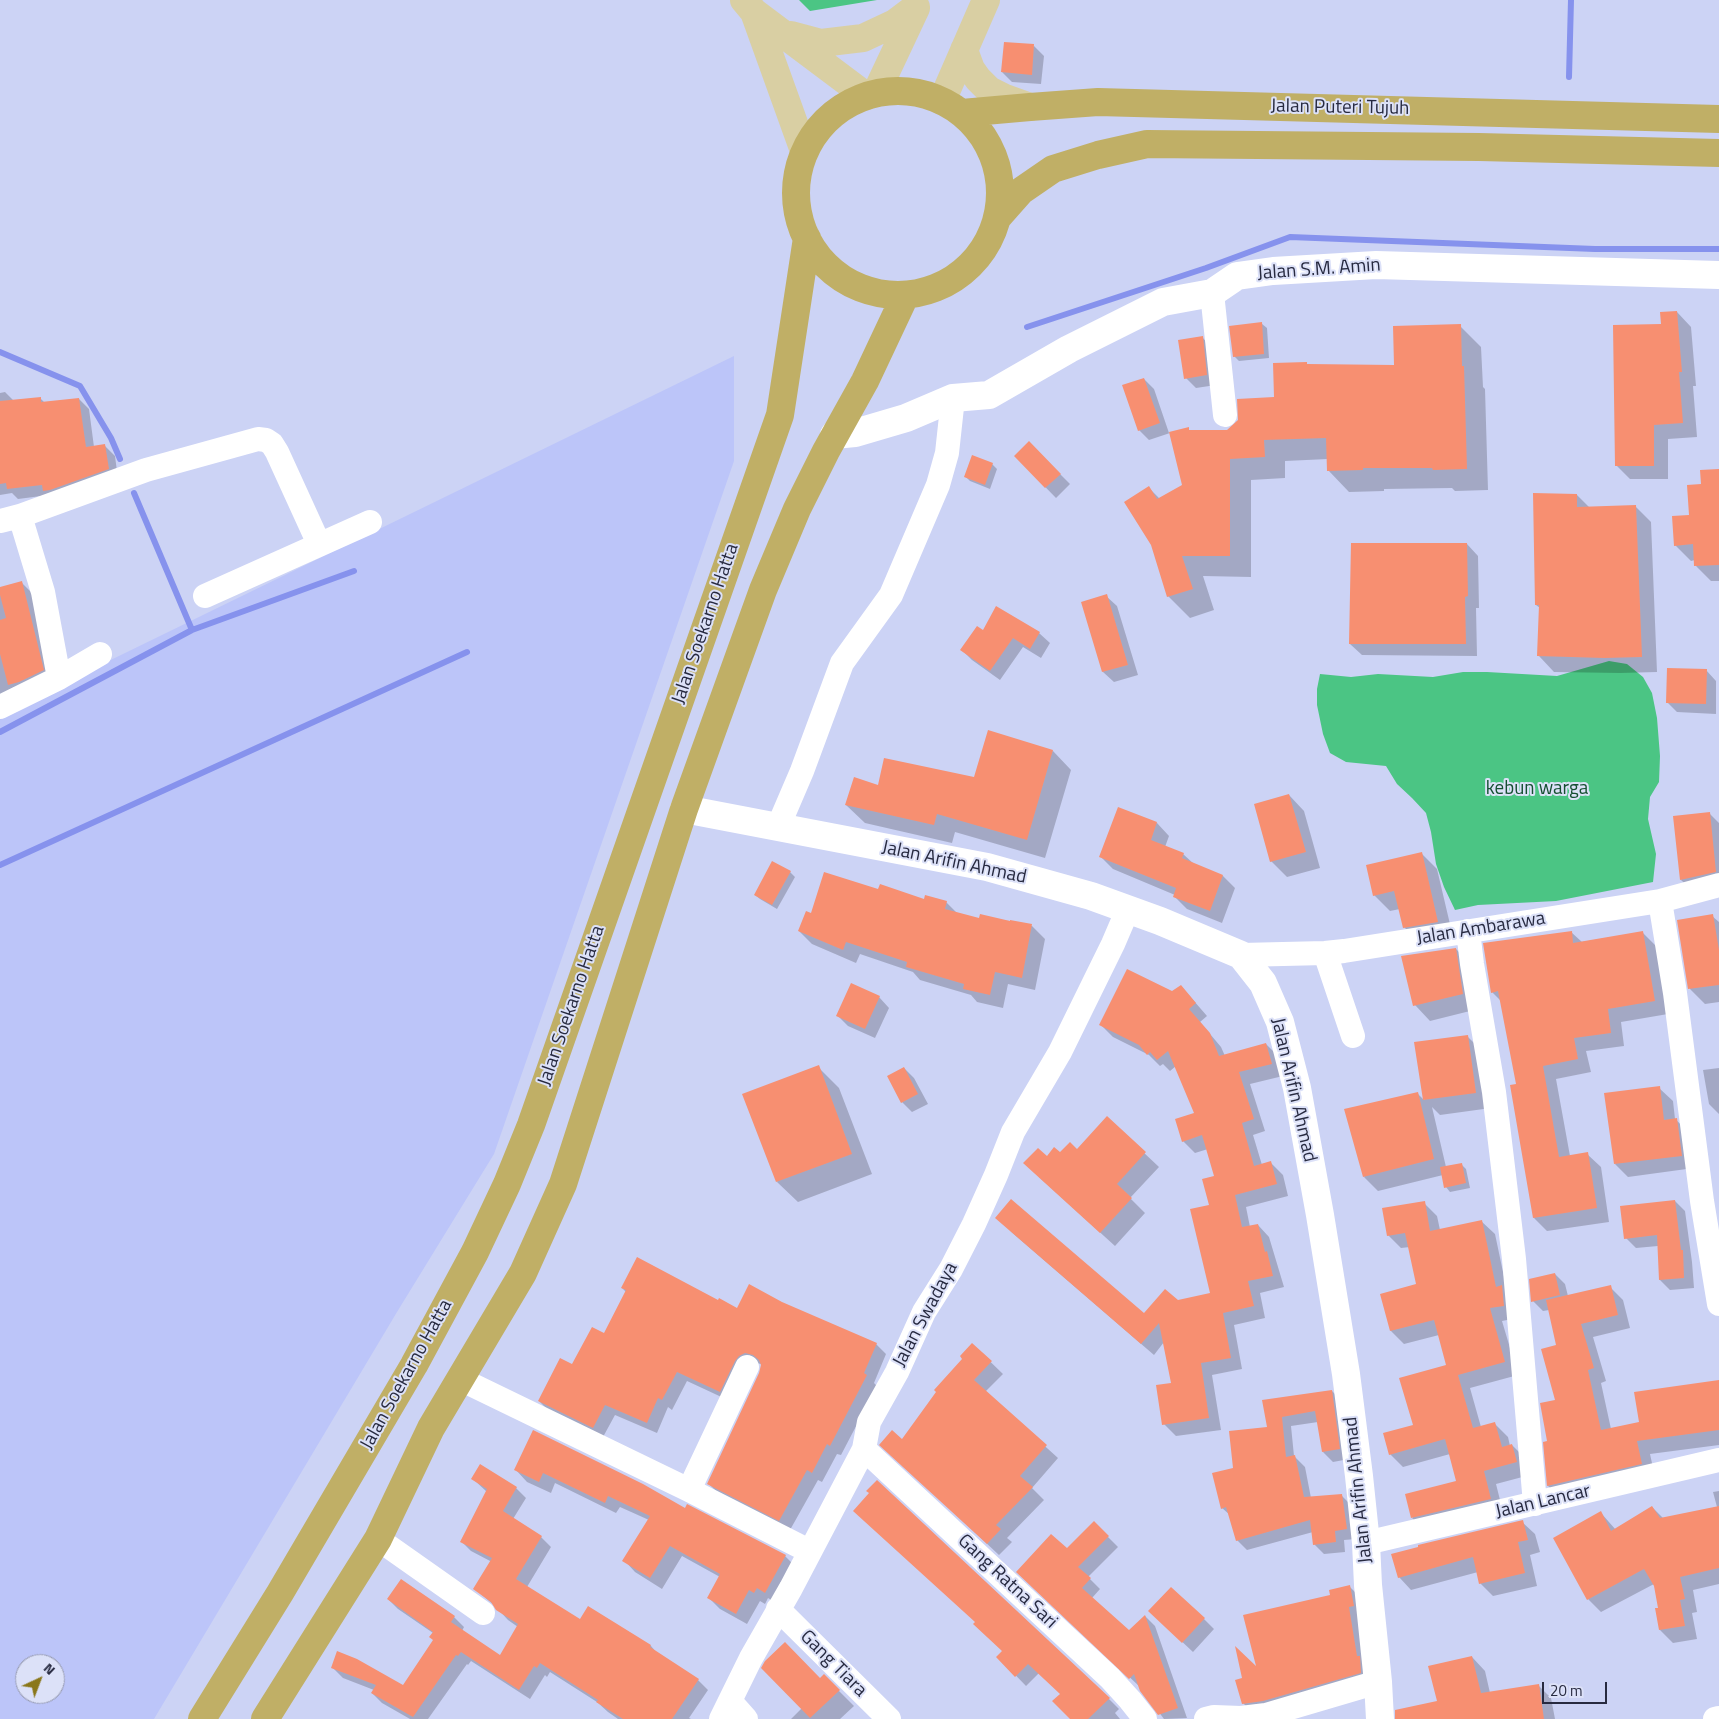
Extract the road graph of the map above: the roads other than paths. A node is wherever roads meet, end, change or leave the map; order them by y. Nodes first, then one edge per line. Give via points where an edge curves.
1 (986, 0) edge
2 (918, 4) edge
3 (749, 6) edge
4 (782, 33) junction
5 (964, 50) junction
6 (871, 94) junction
7 (952, 107) junction
8 (1030, 107) junction
9 (1719, 119) edge
10 (804, 151) junction
11 (1719, 153) edge
12 (998, 217) junction
13 (806, 238) junction
14 (1719, 275) edge
15 (1212, 293) junction
16 (905, 296) junction
17 (953, 398) junction
18 (1225, 415) dead end
19 (834, 435) junction
20 (10, 519) edge
21 (370, 522) dead end
22 (319, 544) junction
23 (205, 596) dead end
24 (100, 654) dead end
25 (59, 678) junction
26 (0, 707) edge
27 (684, 808) junction
28 (778, 827) junction
29 (1719, 885) edge
30 (1660, 901) junction
31 (1128, 909) junction
32 (1468, 931) junction
33 (1325, 953) junction
34 (1241, 955) junction
35 (1353, 1036) dead end
36 (1719, 1304) edge
37 (748, 1367) dead end
38 (460, 1379) junction
39 (864, 1449) junction
40 (1719, 1460) edge
41 (689, 1490) junction
42 (1535, 1504) junction
43 (378, 1539) junction
44 (1366, 1543) junction
45 (809, 1551) junction
46 (778, 1609) junction
47 (483, 1613) dead end
48 (1378, 1682) junction
49 (725, 1710) edge
50 (1719, 1718) edge
51 (202, 1719) edge
52 (266, 1719) edge
53 (746, 1719) edge
54 (889, 1719) edge
55 (1145, 1719) edge
56 (1206, 1719) edge
57 (1380, 1719) edge
58 (1715, 1719) edge

1 - 5 main road
2 - 4 main road via 895,23 863,38 821,42
2 - 6 main road
3 - 4 main road
3 - 10 main road
4 - 6 main road
5 - 7 main road
5 - 8 main road via 971,69 989,90
6 - 7 highway via 910,91
6 - 10 highway via 840,108 820,127
7 - 8 highway, Jalan Puteri Tujuh
7 - 12 highway via 982,134 995,160 1001,188
8 - 9 highway, Jalan Puteri Tujuh via 1098,102
10 - 13 highway via 797,180 797,210
11 - 12 highway, Jalan Puteri Tujuh via 1147,144 1053,169 1021,190
12 - 16 highway via 986,247 965,272 937,289
13 - 16 highway via 824,263 847,282 875,293
13 - 51 highway, Jalan Soekarno Hatta via 780,415 534,1117 507,1184 414,1366
14 - 15 street, Jalan S.M. Amin via 1376,265 1237,276
15 - 17 street, Jalan S.M. Amin via 1163,302 1069,349 989,395
15 - 18 street
16 - 19 highway
17 - 19 street, Jalan S.M. Amin via 906,418 855,433
17 - 28 street via 947,453 938,485 891,595 842,663
19 - 27 highway via 797,509 763,590
20 - 22 street via 146,470 258,439 272,444 277,452
20 - 25 street via 43,592
21 - 22 street
22 - 23 street
24 - 25 street
25 - 26 street
27 - 28 street, Jalan Arifin Ahmad
27 - 38 highway via 563,1184 523,1273
28 - 31 street, Jalan Arifin Ahmad via 987,867
29 - 30 street, Jalan Ambarawa
30 - 32 street, Jalan Ambarawa
30 - 36 street
31 - 34 street, Jalan Arifin Ahmad
31 - 39 street, Jalan Swadaya via 1060,1052 1013,1132 974,1224 924,1312 897,1372 869,1422
32 - 33 street, Jalan Ambarawa
32 - 42 street via 1494,1092 1514,1259
33 - 34 street, Jalan Ambarawa
33 - 35 street
34 - 44 street, Jalan Arifin Ahmad via 1263,984 1280,1022 1297,1088 1346,1374
37 - 41 street
38 - 41 street
38 - 43 highway via 430,1428
39 - 45 street, Jalan Swadaya
39 - 55 street, Gang Ratna Sari via 1110,1678
40 - 42 street, Jalan Lancar
41 - 45 street
42 - 44 street, Jalan Lancar
43 - 47 street
43 - 52 highway
44 - 48 street, Jalan Arifin Ahmad
45 - 46 street, Jalan Swadaya
46 - 49 street, Jalan Swadaya
46 - 54 street, Gang Tiara
48 - 56 street via 1266,1715
48 - 57 street, Jalan Arifin Ahmad
49 - 53 street
50 - 58 street

